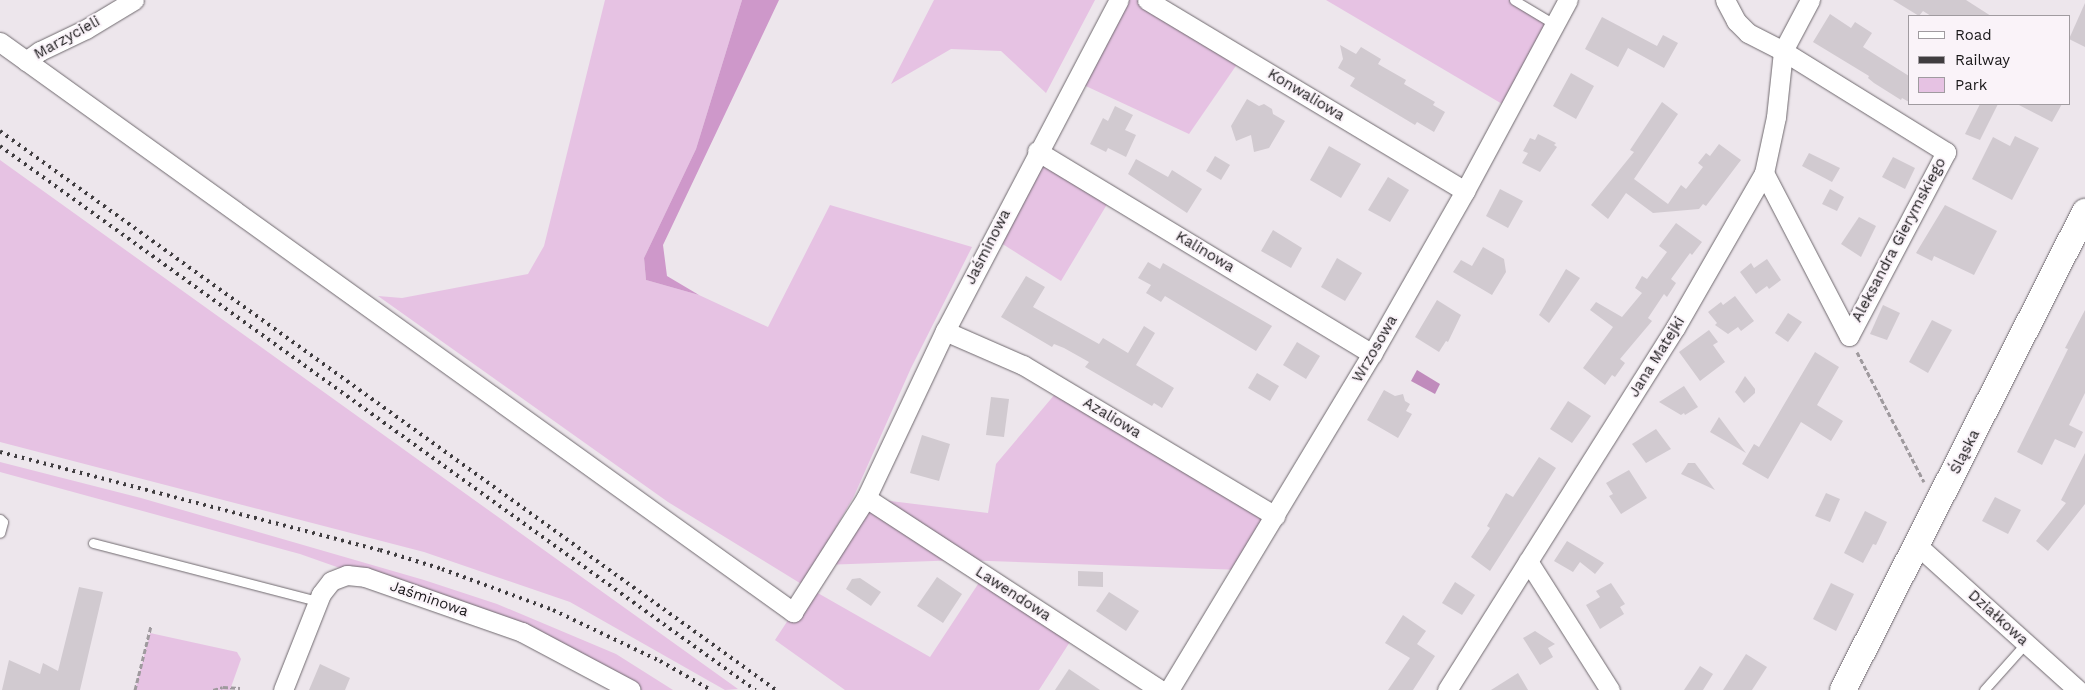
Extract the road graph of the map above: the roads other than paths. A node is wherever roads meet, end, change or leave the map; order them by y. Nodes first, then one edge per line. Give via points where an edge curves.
1 (134, 0) edge
2 (1118, 0) edge
3 (1147, 0) edge
4 (1514, 0) edge
5 (1568, 0) edge
6 (1725, 0) edge
7 (1810, 0) edge
8 (1554, 24) junction
9 (0, 42) edge
10 (1783, 50) junction
11 (26, 61) junction
12 (1037, 151) junction
13 (1764, 173) junction
14 (1465, 190) junction
15 (2085, 212) edge
16 (945, 331) junction
17 (1372, 354) junction
18 (866, 498) junction
19 (1275, 516) junction
20 (0, 519) edge
21 (0, 533) edge
22 (93, 543) dead end
23 (1918, 546) junction
24 (1528, 561) junction
25 (318, 601) junction
26 (2026, 643) junction
27 (284, 690) edge
28 (631, 690) edge
29 (1161, 690) edge
30 (1169, 690) edge
31 (1447, 690) edge
32 (1610, 690) edge
33 (1843, 690) edge
34 (1984, 690) edge
35 (2078, 690) edge

1 - 11 street, Marzycieli
2 - 12 street, Jaśminowa
3 - 14 street, Konwaliowa
4 - 8 lane
5 - 8 street, Wrzosowa
6 - 10 street via 1736,21 1748,33
7 - 10 street, Jana Matejki
8 - 14 street, Wrzosowa
9 - 11 street
10 - 13 street, Jana Matejki via 1776,117
10 - 13 street, Aleksandra Gierymskiego via 1946,152 1849,336
11 - 18 street, Jaśminowa via 793,612
12 - 16 street, Jaśminowa
12 - 17 street, Kalinowa
13 - 24 street, Jana Matejki via 1676,328
14 - 17 street, Wrzosowa
15 - 23 street, Śląska
16 - 18 street, Jaśminowa
16 - 19 street, Azaliowa via 1023,365
17 - 19 street, Wrzosowa
18 - 29 street, Lawendowa
19 - 30 street, Wrzosowa
20 - 21 lane via 3,522
22 - 25 lane
23 - 26 street, Działkowa
23 - 33 street, Śląska
24 - 31 street, Jana Matejki
24 - 32 street
25 - 27 street, Jaśminowa
25 - 28 street, Jaśminowa via 332,581 347,575 365,577 522,632
26 - 34 lane
26 - 35 street, Działkowa

